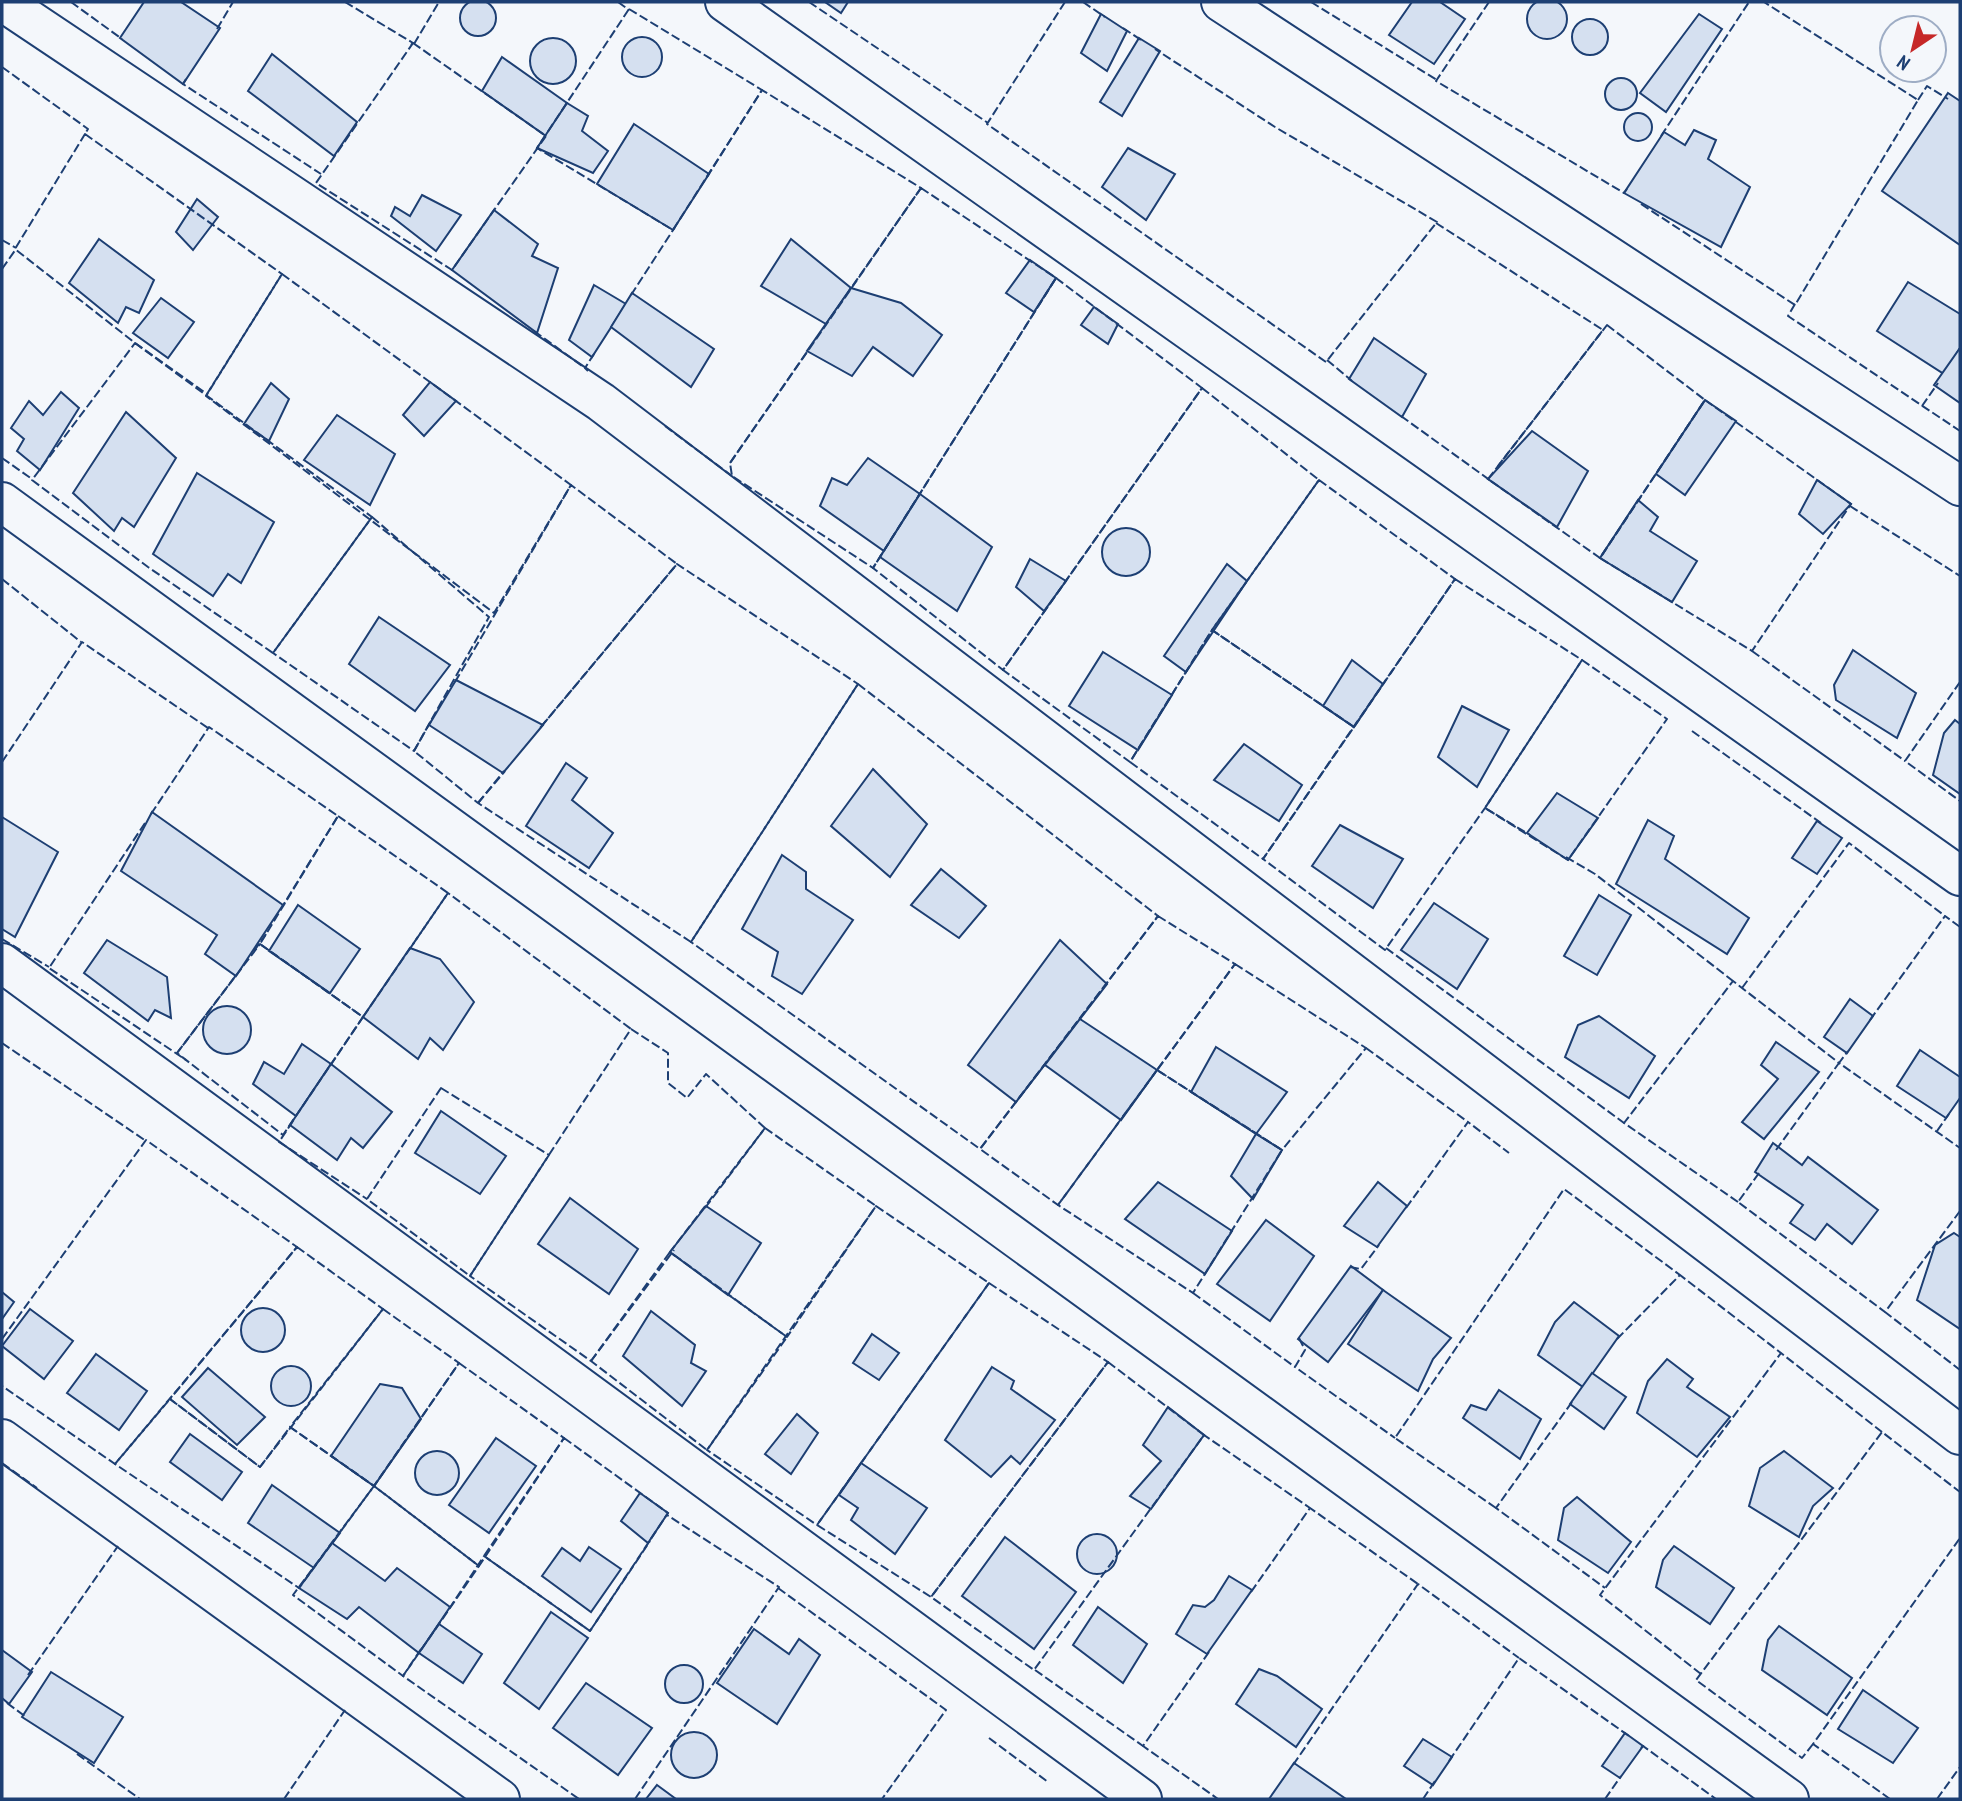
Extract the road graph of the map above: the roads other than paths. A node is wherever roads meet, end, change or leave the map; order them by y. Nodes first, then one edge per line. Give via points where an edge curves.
1 (3, 2) edge
2 (725, 2) edge
3 (1221, 2) edge
4 (1960, 486) edge
5 (2, 502) edge
6 (1960, 876) edge
7 (2, 963) edge
8 (1960, 1435) edge
9 (2, 1438) edge
10 (500, 1799) edge
11 (1142, 1799) edge
12 (1789, 1799) edge

1 - 8 street via 601,402
2 - 6 street
3 - 4 street
5 - 12 street
7 - 11 street
9 - 10 street

